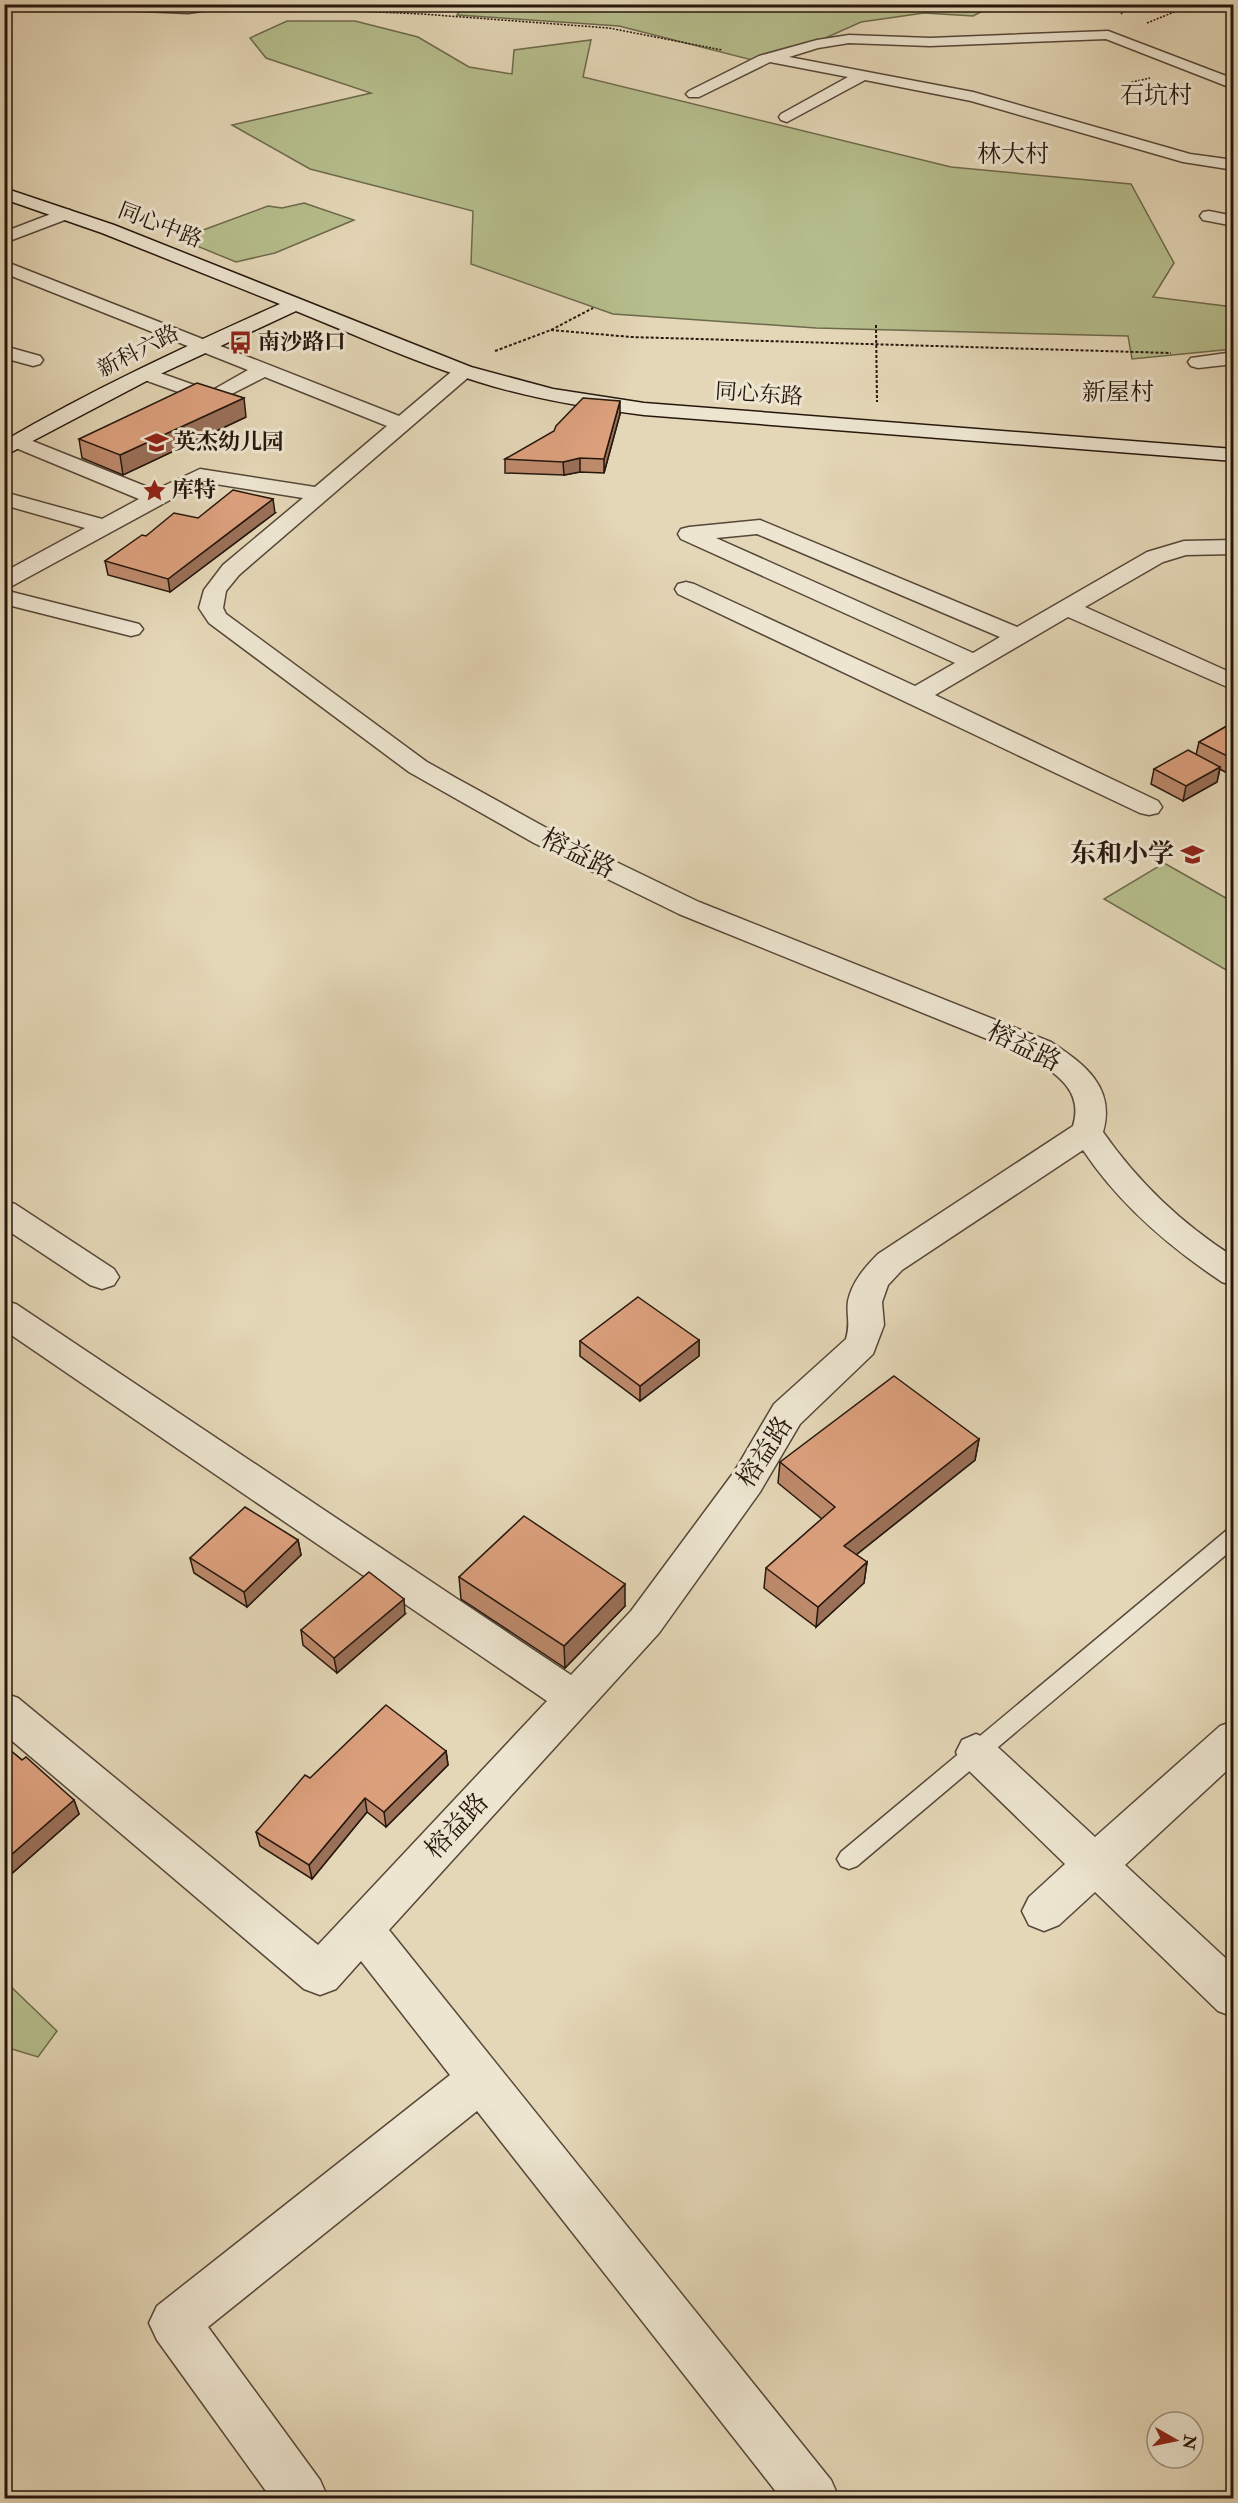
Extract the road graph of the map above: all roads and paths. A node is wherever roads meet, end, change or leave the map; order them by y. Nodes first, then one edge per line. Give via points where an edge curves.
1 (120, 4) edge
2 (1194, 4) edge
3 (263, 6) joint
4 (1108, 36) junction
5 (766, 58) junction
6 (1224, 63) dead end
7 (1196, 70) junction
8 (862, 76) junction
9 (1233, 85) edge
10 (694, 94) dead end
11 (788, 117) dead end
12 (1233, 165) edge
13 (4, 193) edge
14 (64, 214) junction
15 (1209, 216) dead end
16 (1233, 221) edge
17 (6, 236) edge
18 (4, 266) edge
19 (297, 303) junction
20 (593, 308) dead end
21 (876, 325) dead end
22 (551, 330) junction
23 (876, 343) junction
24 (202, 346) junction
25 (4, 352) edge
26 (1233, 358) edge
27 (33, 360) dead end
28 (1198, 362) joint
29 (459, 369) junction
30 (263, 370) junction
31 (146, 374) junction
32 (401, 424) junction
33 (877, 427) junction
34 (11, 446) edge
35 (1233, 455) edge
36 (319, 494) junction
37 (4, 498) edge
38 (155, 498) junction
39 (104, 526) junction
40 (1233, 547) edge
41 (4, 581) edge
42 (686, 589) dead end
43 (4, 597) edge
44 (1067, 608) junction
45 (131, 629) dead end
46 (1017, 636) junction
47 (974, 662) junction
48 (1233, 683) edge
49 (916, 696) junction
50 (1149, 807) dead end
51 (1088, 1131) junction
52 (4, 1212) edge
53 (1233, 1274) edge
54 (102, 1277) dead end
55 (4, 1313) edge
56 (1233, 1536) edge
57 (576, 1698) junction
58 (4, 1710) edge
59 (1233, 1738) edge
60 (976, 1752) junction
61 (849, 1859) dead end
62 (1095, 1865) junction
63 (1044, 1911) dead end
64 (362, 1929) junction
65 (1233, 1996) edge
66 (481, 2079) junction
67 (302, 2499) edge
68 (813, 2499) edge

1 - 3 street via 188,9
2 - 4 path
3 - 5 path via 609,28
4 - 5 street via 930,42 849,39
4 - 7 street
5 - 8 street
5 - 10 street
6 - 7 street
7 - 9 street
8 - 11 street
8 - 12 street via 973,97 1189,159
13 - 14 street, 同心中路
14 - 17 street
14 - 19 street, 同心中路
15 - 16 street
18 - 24 street
19 - 24 street, 新科六路
19 - 29 street, 同心东路
20 - 22 path
21 - 23 path
22 - 23 path via 631,337
22 - 29 path
23 - 28 path via 1185,354
23 - 33 path
24 - 30 street
24 - 31 street, 新科六路
25 - 27 street
26 - 28 street
29 - 32 street, 榕益路
29 - 33 street, 同心东路 via 503,384 593,404
30 - 31 street via 212,398
30 - 32 street
31 - 34 street, 新科六路
32 - 36 street, 榕益路
33 - 35 street, 同心东路
34 - 38 street
36 - 38 street via 200,475
36 - 51 street, 榕益路 via 231,570 215,590 211,608 217,618 418,767 543,837 690,908 1040,1049 1067,1067 1084,1087 1092,1109
37 - 39 street
38 - 39 street
39 - 41 street
40 - 44 street via 1167,552
42 - 49 street
43 - 45 street
44 - 46 street
44 - 48 street
46 - 47 street
46 - 47 street via 760,526 689,534
47 - 49 street
49 - 50 street
51 - 53 street via 1105,1160 1163,1222
51 - 57 street, 榕益路 via 890,1262 873,1280 865,1302 867,1325 861,1345 788,1414 747,1482 645,1622
52 - 54 street
55 - 57 street
56 - 60 lane
57 - 64 street, 榕益路
58 - 64 street, 榕益路 via 320,1974
59 - 62 street
60 - 61 lane
60 - 62 street
62 - 63 street
62 - 65 street
64 - 66 street
66 - 67 street via 174,2323
66 - 68 street

